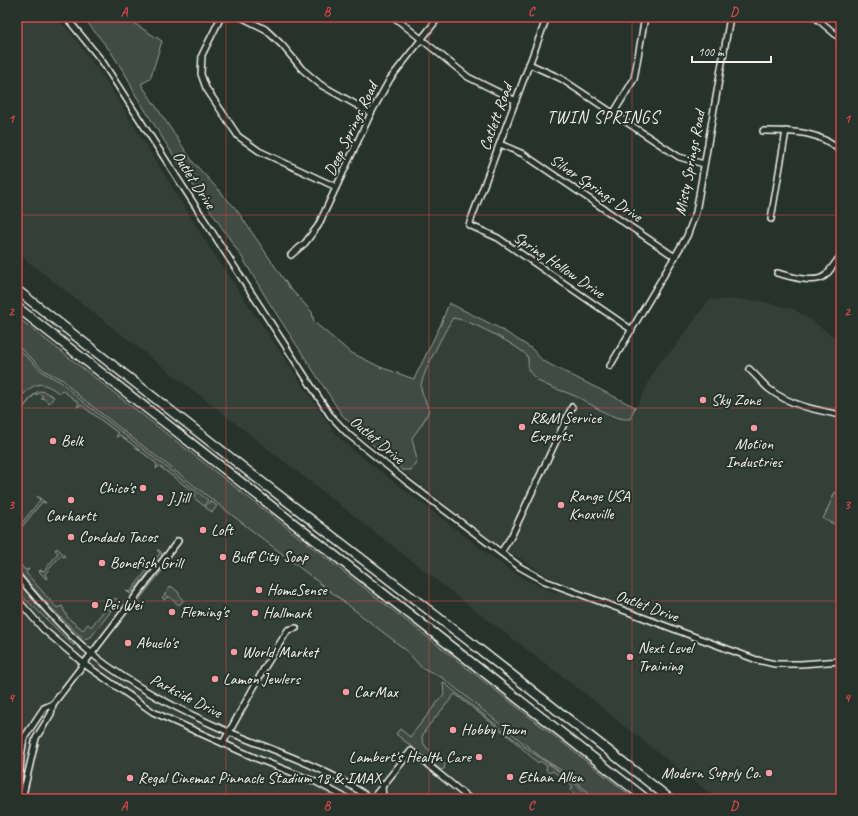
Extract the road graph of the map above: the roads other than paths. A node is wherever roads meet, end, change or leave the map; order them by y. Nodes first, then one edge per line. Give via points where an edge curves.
1 (66, 17) edge
2 (221, 17) edge
3 (241, 17) edge
4 (394, 17) edge
5 (439, 17) edge
6 (547, 17) edge
7 (645, 17) edge
8 (730, 17) edge
9 (815, 17) edge
10 (422, 39) junction
11 (841, 39) edge
12 (529, 64) junction
13 (516, 101) junction
14 (371, 113) junction
15 (613, 114) junction
16 (763, 131) dead end
17 (786, 131) junction
18 (500, 144) junction
19 (841, 152) edge
20 (704, 164) junction
21 (336, 187) junction
22 (771, 218) dead end
23 (469, 225) joint
24 (291, 255) dead end
25 (841, 255) edge
26 (676, 257) junction
27 (777, 273) dead end
28 (17, 290) edge
29 (17, 307) edge
30 (632, 330) junction
31 (610, 366) dead end
32 (749, 369) dead end
33 (572, 407) dead end
34 (841, 416) edge
35 (178, 541) dead end
36 (501, 552) junction
37 (17, 575) edge
38 (17, 599) edge
39 (296, 628) dead end
40 (92, 654) junction
41 (841, 661) edge
42 (84, 664) junction
43 (53, 704) junction
44 (229, 732) junction
45 (223, 743) junction
46 (21, 758) junction
47 (31, 759) junction
48 (382, 786) junction
49 (18, 799) edge
50 (22, 799) edge
51 (348, 799) edge
52 (371, 799) edge
53 (383, 799) edge
54 (470, 799) edge
55 (646, 799) edge
56 (670, 799) edge

1 - 36 street, Outlet Drive via 102,61 330,415 349,435 406,481
2 - 21 street via 202,55 201,74 206,88 238,136 259,151
3 - 14 street via 265,29 302,69 321,85
4 - 10 street
5 - 10 street, Deep Springs Road
6 - 12 street, Catlett Road
7 - 15 street via 634,79
8 - 20 street, Misty Springs Road
9 - 11 street
10 - 13 street via 468,77
10 - 14 street, Deep Springs Road via 390,79
12 - 13 street, Catlett Road
12 - 15 street via 560,78
13 - 18 street, Catlett Road
14 - 21 street, Deep Springs Road
15 - 20 street via 679,157
16 - 17 street
17 - 19 street via 801,131 824,138
17 - 22 street
18 - 23 street, Catlett Road
18 - 26 street, Silver Springs Drive via 523,154
20 - 26 street, Misty Springs Road via 696,212
21 - 24 street, Deep Springs Road via 318,226 305,243
23 - 30 street, Spring Hollow Drive via 498,238
25 - 27 street via 822,278 813,280
26 - 30 street, Misty Springs Road
28 - 56 highway
29 - 55 highway
30 - 31 street, Misty Springs Road
32 - 34 street via 769,389 788,401
33 - 36 street via 511,537
35 - 40 street
36 - 41 street, Outlet Drive via 528,572 556,586 757,660 775,664
37 - 40 street, Parkside Drive via 54,618
38 - 42 street, Parkside Drive via 43,629
39 - 44 street via 288,630
40 - 42 street
40 - 44 street, Parkside Drive via 156,697
42 - 43 street
42 - 45 street, Parkside Drive via 153,712
43 - 46 street via 44,708 27,733
43 - 47 street via 51,714 36,738
44 - 45 street
44 - 52 street, Parkside Drive via 340,779
45 - 51 street, Parkside Drive via 316,782
46 - 47 street
46 - 49 street
47 - 50 street
48 - 52 street
48 - 53 street
48 - 54 street via 410,751

